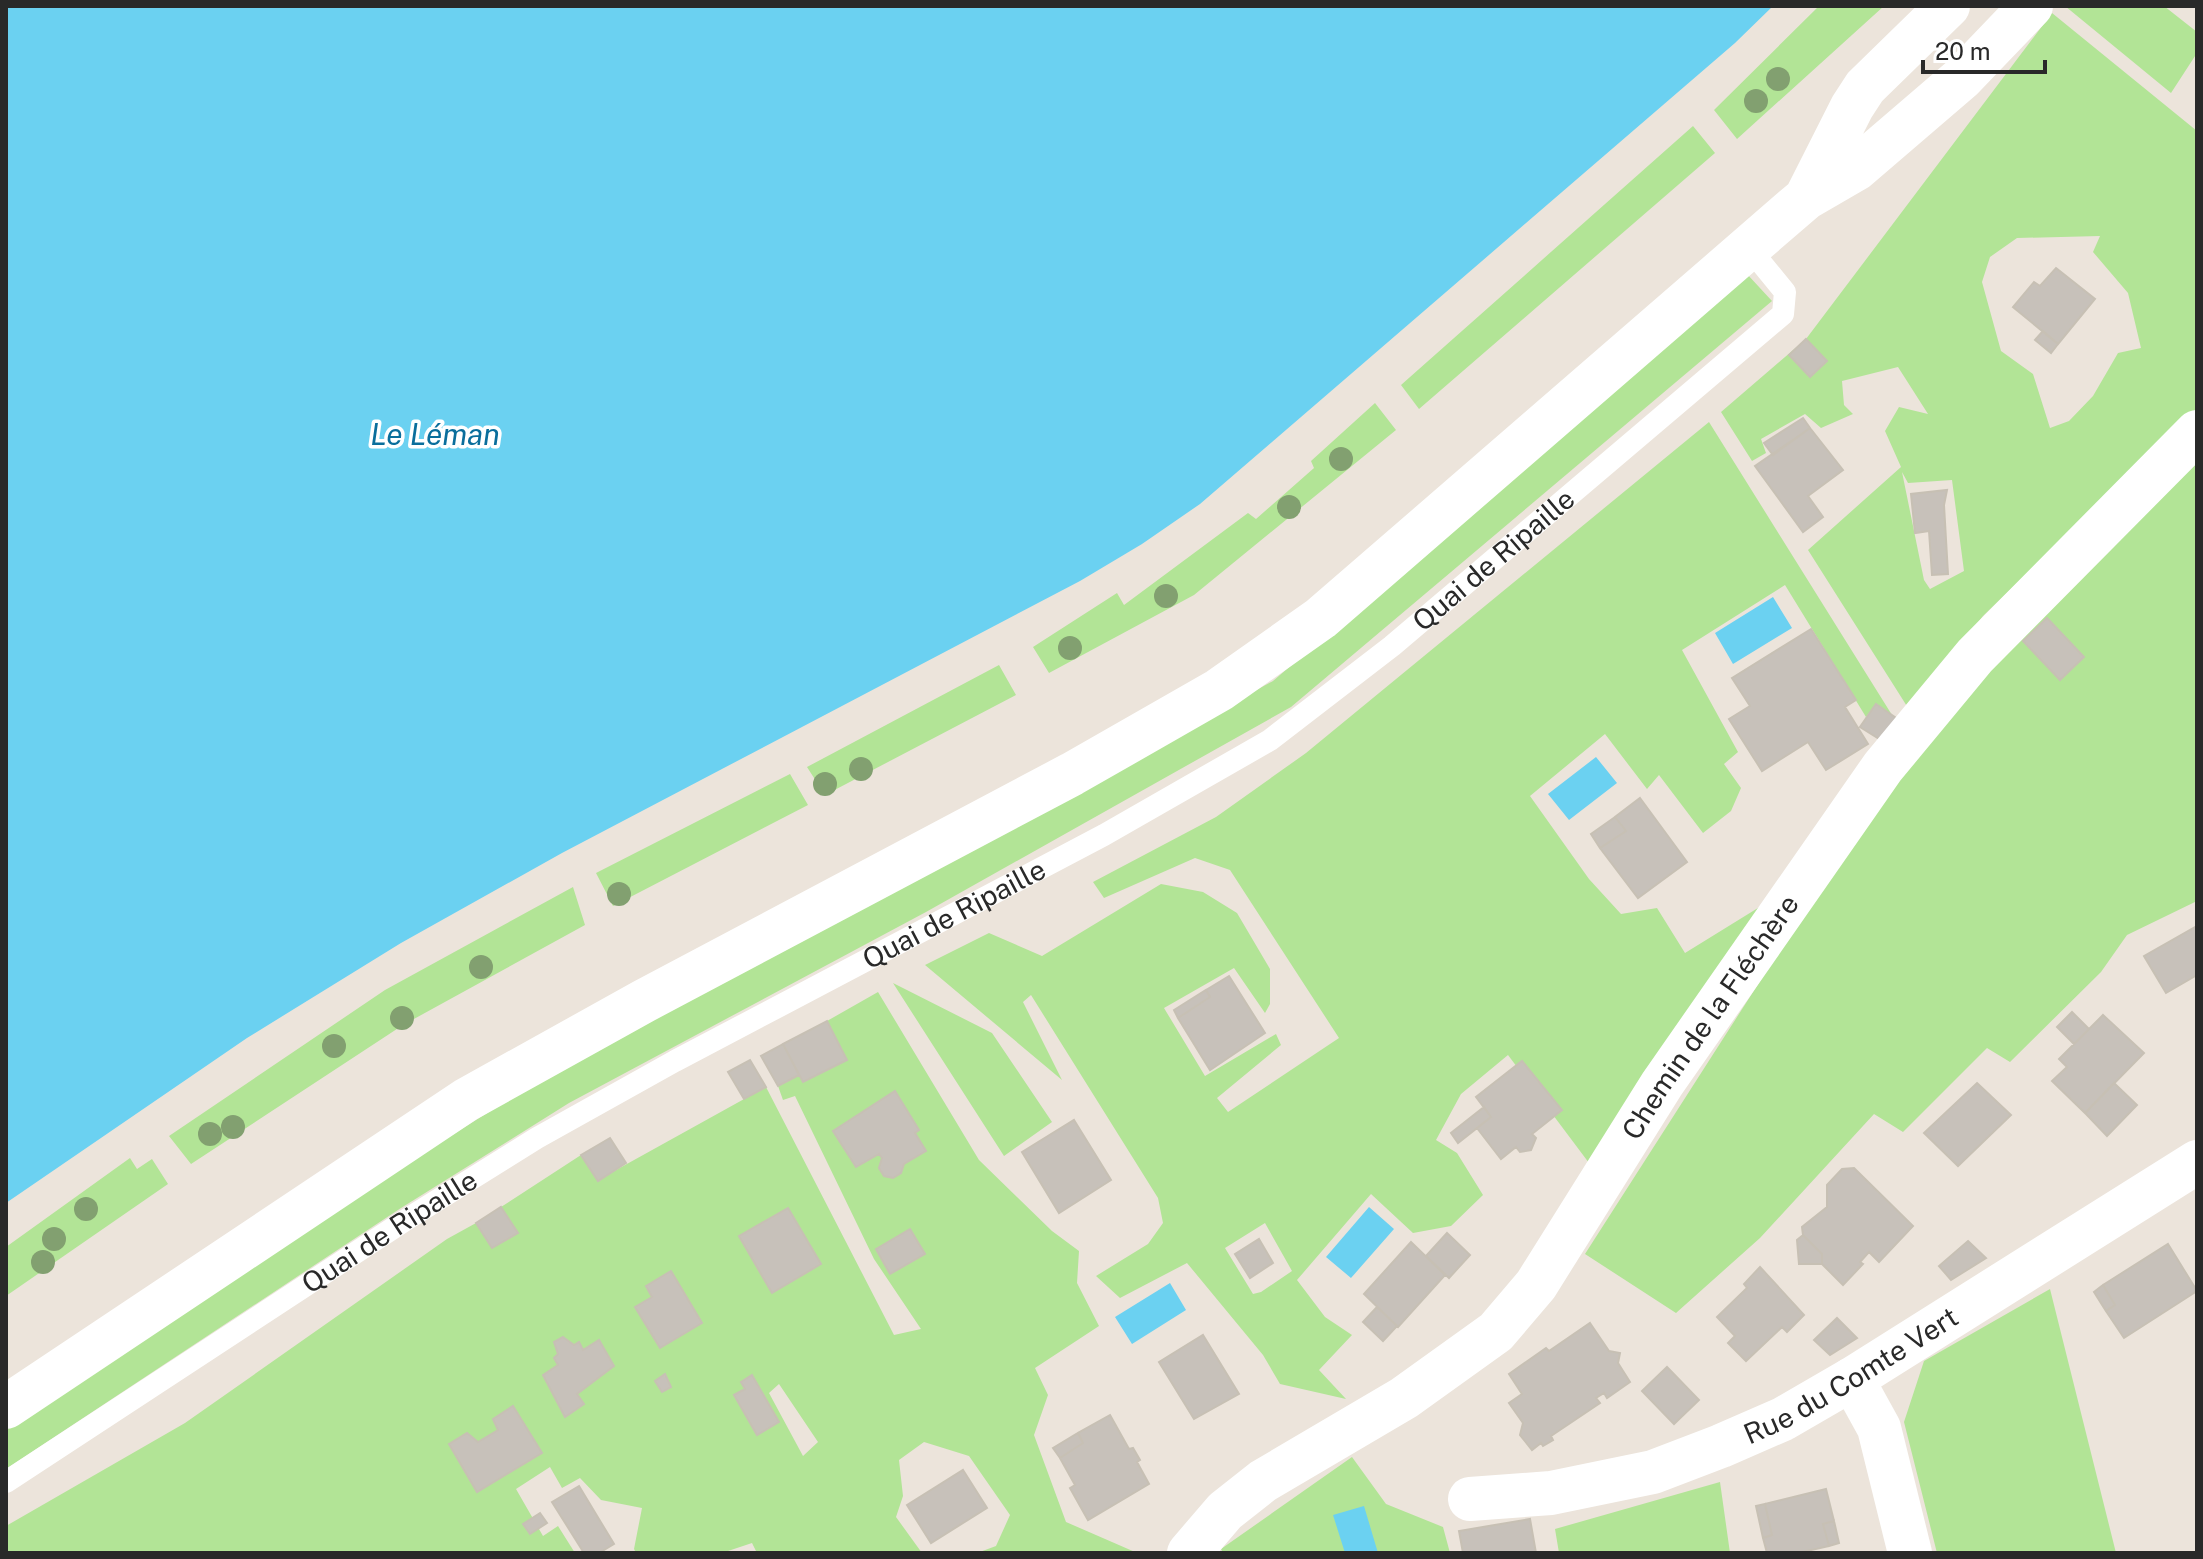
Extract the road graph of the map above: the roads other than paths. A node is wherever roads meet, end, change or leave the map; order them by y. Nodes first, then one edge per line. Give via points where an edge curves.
1 (1948, 6) edge
2 (2031, 6) edge
3 (1806, 198) junction
4 (1749, 248) junction
5 (2197, 432) edge
6 (2197, 1162) edge
7 (1852, 1379) junction
8 (6, 1407) edge
9 (6, 1482) edge
10 (1470, 1499) dead end
11 (1189, 1553) edge
12 (1910, 1553) edge

1 - 3 street via 1865,87
2 - 3 street via 1969,71 1856,169
3 - 4 street
4 - 8 street via 1321,618 1219,690 466,1100
4 - 9 lane, Quai de Ripaille via 1785,292 1783,314 1392,646 1270,740 1104,835 537,1138
5 - 11 street, Chemin de la Fléchère via 1975,656 1883,767 1662,1084 1536,1285 1496,1332 1404,1398 1263,1481 1225,1511
6 - 7 street, Rue du Comte Vert
7 - 10 street, Rue du Comte Vert via 1783,1419 1653,1472 1551,1493
7 - 12 street via 1879,1428

